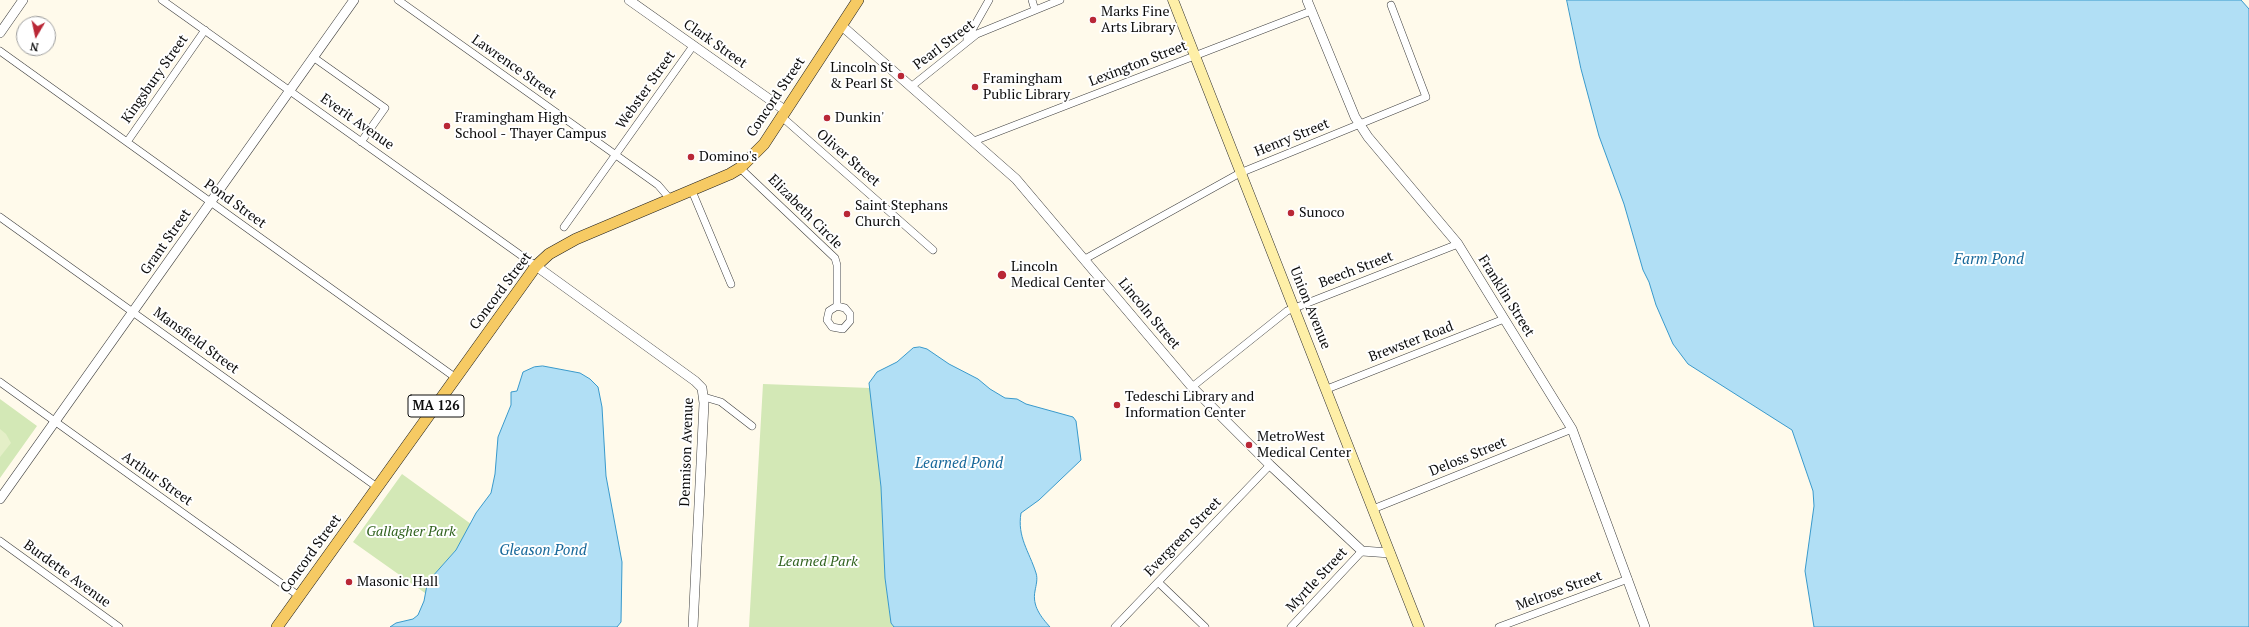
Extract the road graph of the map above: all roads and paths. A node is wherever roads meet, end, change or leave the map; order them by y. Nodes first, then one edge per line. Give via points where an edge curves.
1 (23, 0) edge
2 (162, 0) edge
3 (354, 0) edge
4 (398, 0) edge
5 (629, 0) edge
6 (858, 0) edge
7 (989, 0) edge
8 (1032, 0) edge
9 (1060, 0) edge
10 (1173, 0) edge
11 (1307, 0) edge
12 (1391, 5) dead end
13 (1035, 10) junction
14 (1311, 11) junction
15 (842, 26) junction
16 (205, 30) junction
17 (0, 33) edge
18 (966, 41) junction
19 (693, 46) junction
20 (0, 51) edge
21 (1195, 56) junction
22 (313, 57) junction
23 (912, 86) junction
24 (290, 91) junction
25 (784, 114) junction
26 (1360, 125) junction
27 (974, 141) junction
28 (127, 142) junction
29 (361, 142) junction
30 (616, 155) junction
31 (740, 168) junction
32 (1240, 173) junction
33 (692, 190) junction
34 (670, 199) junction
35 (211, 203) junction
36 (0, 217) edge
37 (564, 226) dead end
38 (1458, 244) junction
39 (933, 250) dead end
40 (1085, 259) junction
41 (536, 266) junction
42 (731, 284) dead end
43 (837, 306) dead end
44 (1294, 308) junction
45 (133, 312) junction
46 (1504, 319) junction
47 (456, 378) junction
48 (0, 382) edge
49 (1192, 387) junction
50 (1327, 388) junction
51 (704, 397) junction
52 (55, 422) junction
53 (752, 426) dead end
54 (1572, 429) junction
55 (1270, 465) junction
56 (377, 487) junction
57 (0, 499) edge
58 (1373, 509) junction
59 (0, 541) edge
60 (1362, 551) junction
61 (1390, 553) junction
62 (1628, 580) junction
63 (1158, 582) junction
64 (299, 596) junction
65 (119, 627) edge
66 (277, 627) edge
67 (693, 627) edge
68 (1115, 627) edge
69 (1205, 627) edge
70 (1291, 627) edge
71 (1419, 627) edge
72 (1499, 627) edge
73 (1645, 627) edge

1 - 17 street
2 - 16 street, Everit Avenue
3 - 22 street, Grant Street
4 - 30 street, Lawrence Street
5 - 19 street, Clark Street
6 - 15 main road, Concord Street / MA 126
7 - 18 street
8 - 13 street
9 - 13 street, Pearl Street
10 - 21 main road, Union Avenue
11 - 14 street, Franklin Street
12 - 26 street, Henry Street via 1426,97
13 - 18 street, Pearl Street
14 - 21 street, Lexington Street
14 - 26 street, Franklin Street via 1350,107
15 - 23 street, Lincoln Street
15 - 25 main road, Concord Street / MA 126
16 - 24 street, Everit Avenue
16 - 28 street, Kingsbury Street
18 - 23 street, Pearl Street
19 - 25 street, Clark Street
19 - 30 street, Webster Street
20 - 28 street, Pond Street
21 - 27 street, Lexington Street
21 - 32 main road, Union Avenue
22 - 24 street, Grant Street
22 - 29 street via 385,108
23 - 27 street, Lincoln Street
24 - 29 street, Everit Avenue
24 - 35 street, Grant Street
25 - 31 main road, Concord Street / MA 126 via 764,144
25 - 39 street, Oliver Street
26 - 32 street, Henry Street
26 - 38 street, Franklin Street
27 - 40 street, Lincoln Street via 1027,190
28 - 35 street, Pond Street
29 - 41 street, Everit Avenue
30 - 34 street, Lawrence Street via 658,185
30 - 37 street, Webster Street
31 - 33 main road, Concord Street / MA 126
31 - 43 street, Elizabeth Circle via 835,258
32 - 40 street, Henry Street
32 - 44 main road, Union Avenue
33 - 34 main road, Concord Street / MA 126
33 - 42 street
34 - 41 main road, Concord Street / MA 126 via 576,239 549,254
35 - 45 street, Grant Street
35 - 47 street, Pond Street
36 - 45 street, Mansfield Street
38 - 44 street, Beech Street
38 - 46 street, Franklin Street
40 - 49 street, Lincoln Street
41 - 47 main road, Concord Street / MA 126
41 - 51 street, Dennison Avenue via 695,381 702,388
44 - 49 street, Beech Street via 1279,317
44 - 50 main road, Union Avenue
45 - 52 street, Grant Street
45 - 56 street, Mansfield Street
46 - 50 street, Brewster Road
46 - 54 street, Franklin Street
47 - 56 main road, Concord Street / MA 126
48 - 52 street, Arthur Street
49 - 55 street, Lincoln Street
50 - 58 main road, Union Avenue
51 - 53 street via 721,402
51 - 67 street, Dennison Avenue
52 - 57 street, Grant Street
52 - 64 street, Arthur Street
54 - 58 street, Deloss Street
54 - 62 street, Franklin Street
55 - 60 street, Lincoln Street
55 - 63 street, Evergreen Street
56 - 64 main road, Concord Street / MA 126
58 - 61 main road, Union Avenue
59 - 65 street, Burdette Avenue
60 - 61 street
60 - 70 street, Myrtle Street
61 - 71 main road, Union Avenue
62 - 72 street, Melrose Street
62 - 73 street, Franklin Street
63 - 68 street, Evergreen Street
63 - 69 street
64 - 66 main road, Concord Street / MA 126

